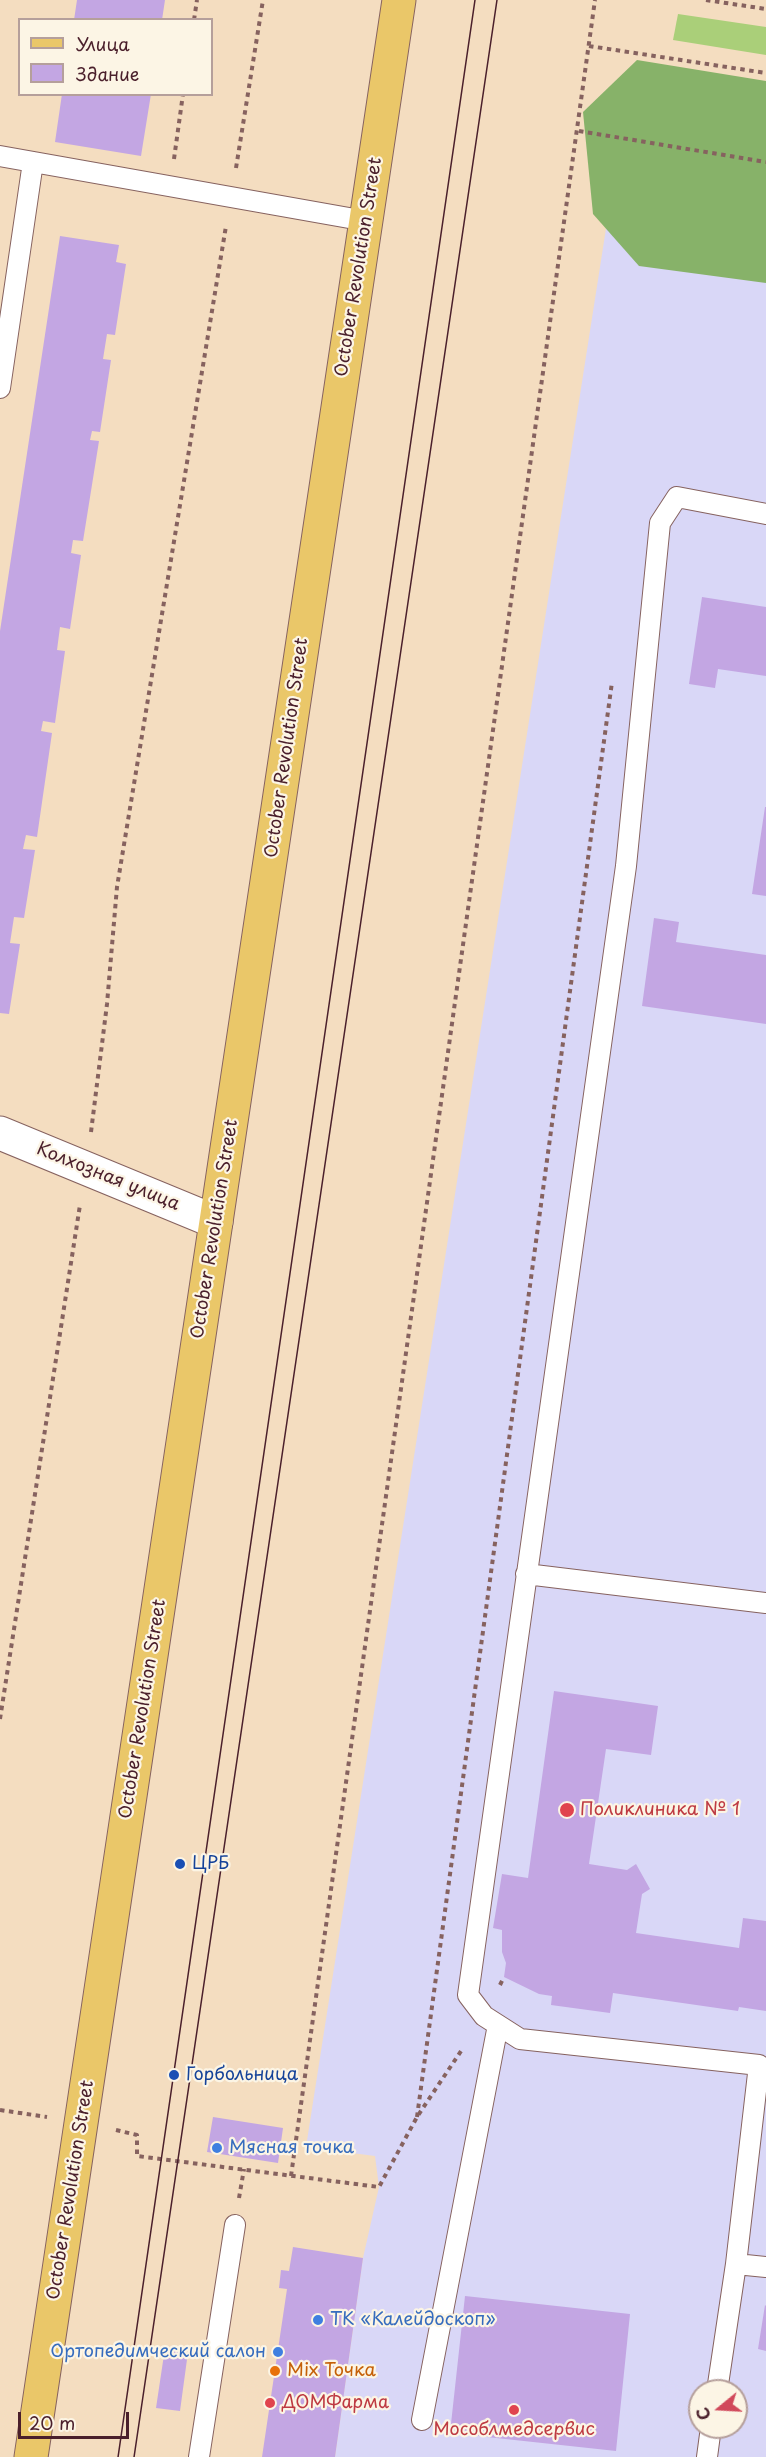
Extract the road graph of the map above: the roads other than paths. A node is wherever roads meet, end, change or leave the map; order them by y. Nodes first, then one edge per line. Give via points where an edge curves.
1 (399, 0) edge
2 (0, 156) edge
3 (33, 162) junction
4 (366, 221) junction
5 (0, 388) edge
6 (766, 514) edge
7 (0, 1133) edge
8 (216, 1222) junction
9 (526, 1574) junction
10 (766, 1603) edge
11 (491, 2020) junction
12 (235, 2225) dead end
13 (736, 2264) junction
14 (766, 2267) edge
15 (719, 2379) edge
16 (422, 2420) dead end
17 (709, 2439) edge
18 (31, 2457) edge
19 (199, 2457) edge
20 (707, 2457) edge

1 - 4 main road, October Revolution Street
2 - 3 lane
3 - 4 lane
3 - 5 lane
4 - 8 main road, October Revolution Street
6 - 9 lane via 677,497 660,523 626,866
7 - 8 street, Колхозная улица
8 - 18 main road, October Revolution Street
9 - 10 lane
9 - 11 lane via 468,1995
11 - 13 lane via 520,2039 759,2065
11 - 16 lane
12 - 19 lane
13 - 14 lane
13 - 15 lane
17 - 20 lane

